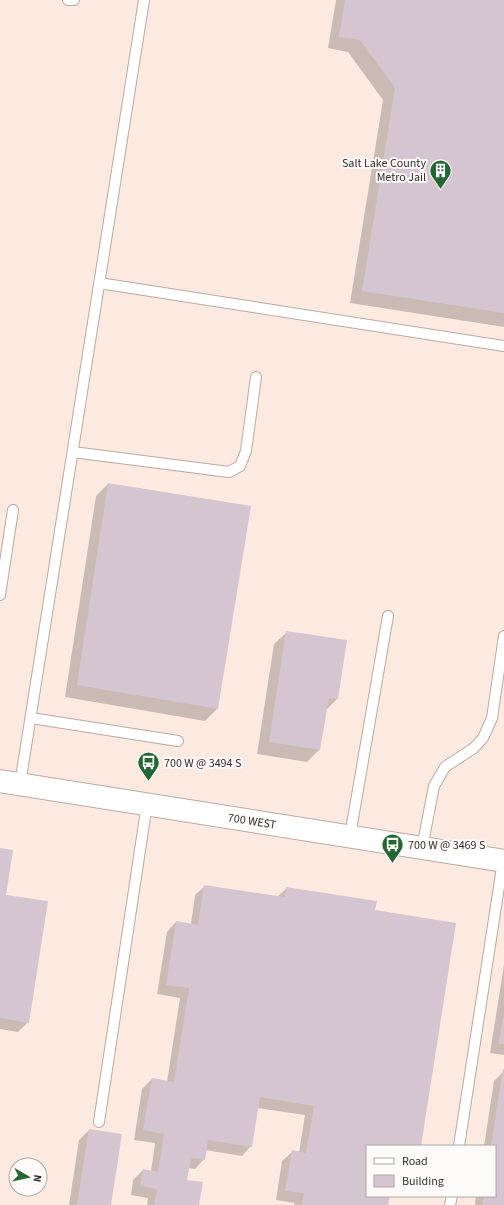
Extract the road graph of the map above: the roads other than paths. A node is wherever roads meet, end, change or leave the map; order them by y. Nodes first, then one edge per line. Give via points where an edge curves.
1 (68, 0) edge
2 (74, 0) edge
3 (144, 0) edge
4 (99, 283) junction
5 (504, 346) edge
6 (256, 377) dead end
7 (73, 452) junction
8 (13, 510) dead end
9 (0, 595) edge
10 (388, 616) dead end
11 (504, 636) edge
12 (31, 718) junction
13 (178, 741) dead end
14 (10, 783) edge
15 (147, 804) junction
16 (350, 836) junction
17 (422, 848) junction
18 (503, 861) edge
19 (500, 902) edge
20 (99, 1122) dead end
21 (459, 1145) edge

1 - 2 lane
3 - 4 lane
4 - 5 lane
4 - 7 lane
6 - 7 lane via 246,451 240,466 229,472
7 - 12 lane
8 - 9 lane
10 - 16 lane
11 - 17 lane via 492,718 483,738 474,748 445,767 434,786
12 - 13 lane
12 - 14 lane
14 - 15 street, 700 WEST
15 - 16 street, 700 WEST
15 - 20 lane
16 - 17 street, 700 WEST
17 - 18 street, 700 WEST
18 - 19 lane
19 - 21 lane

